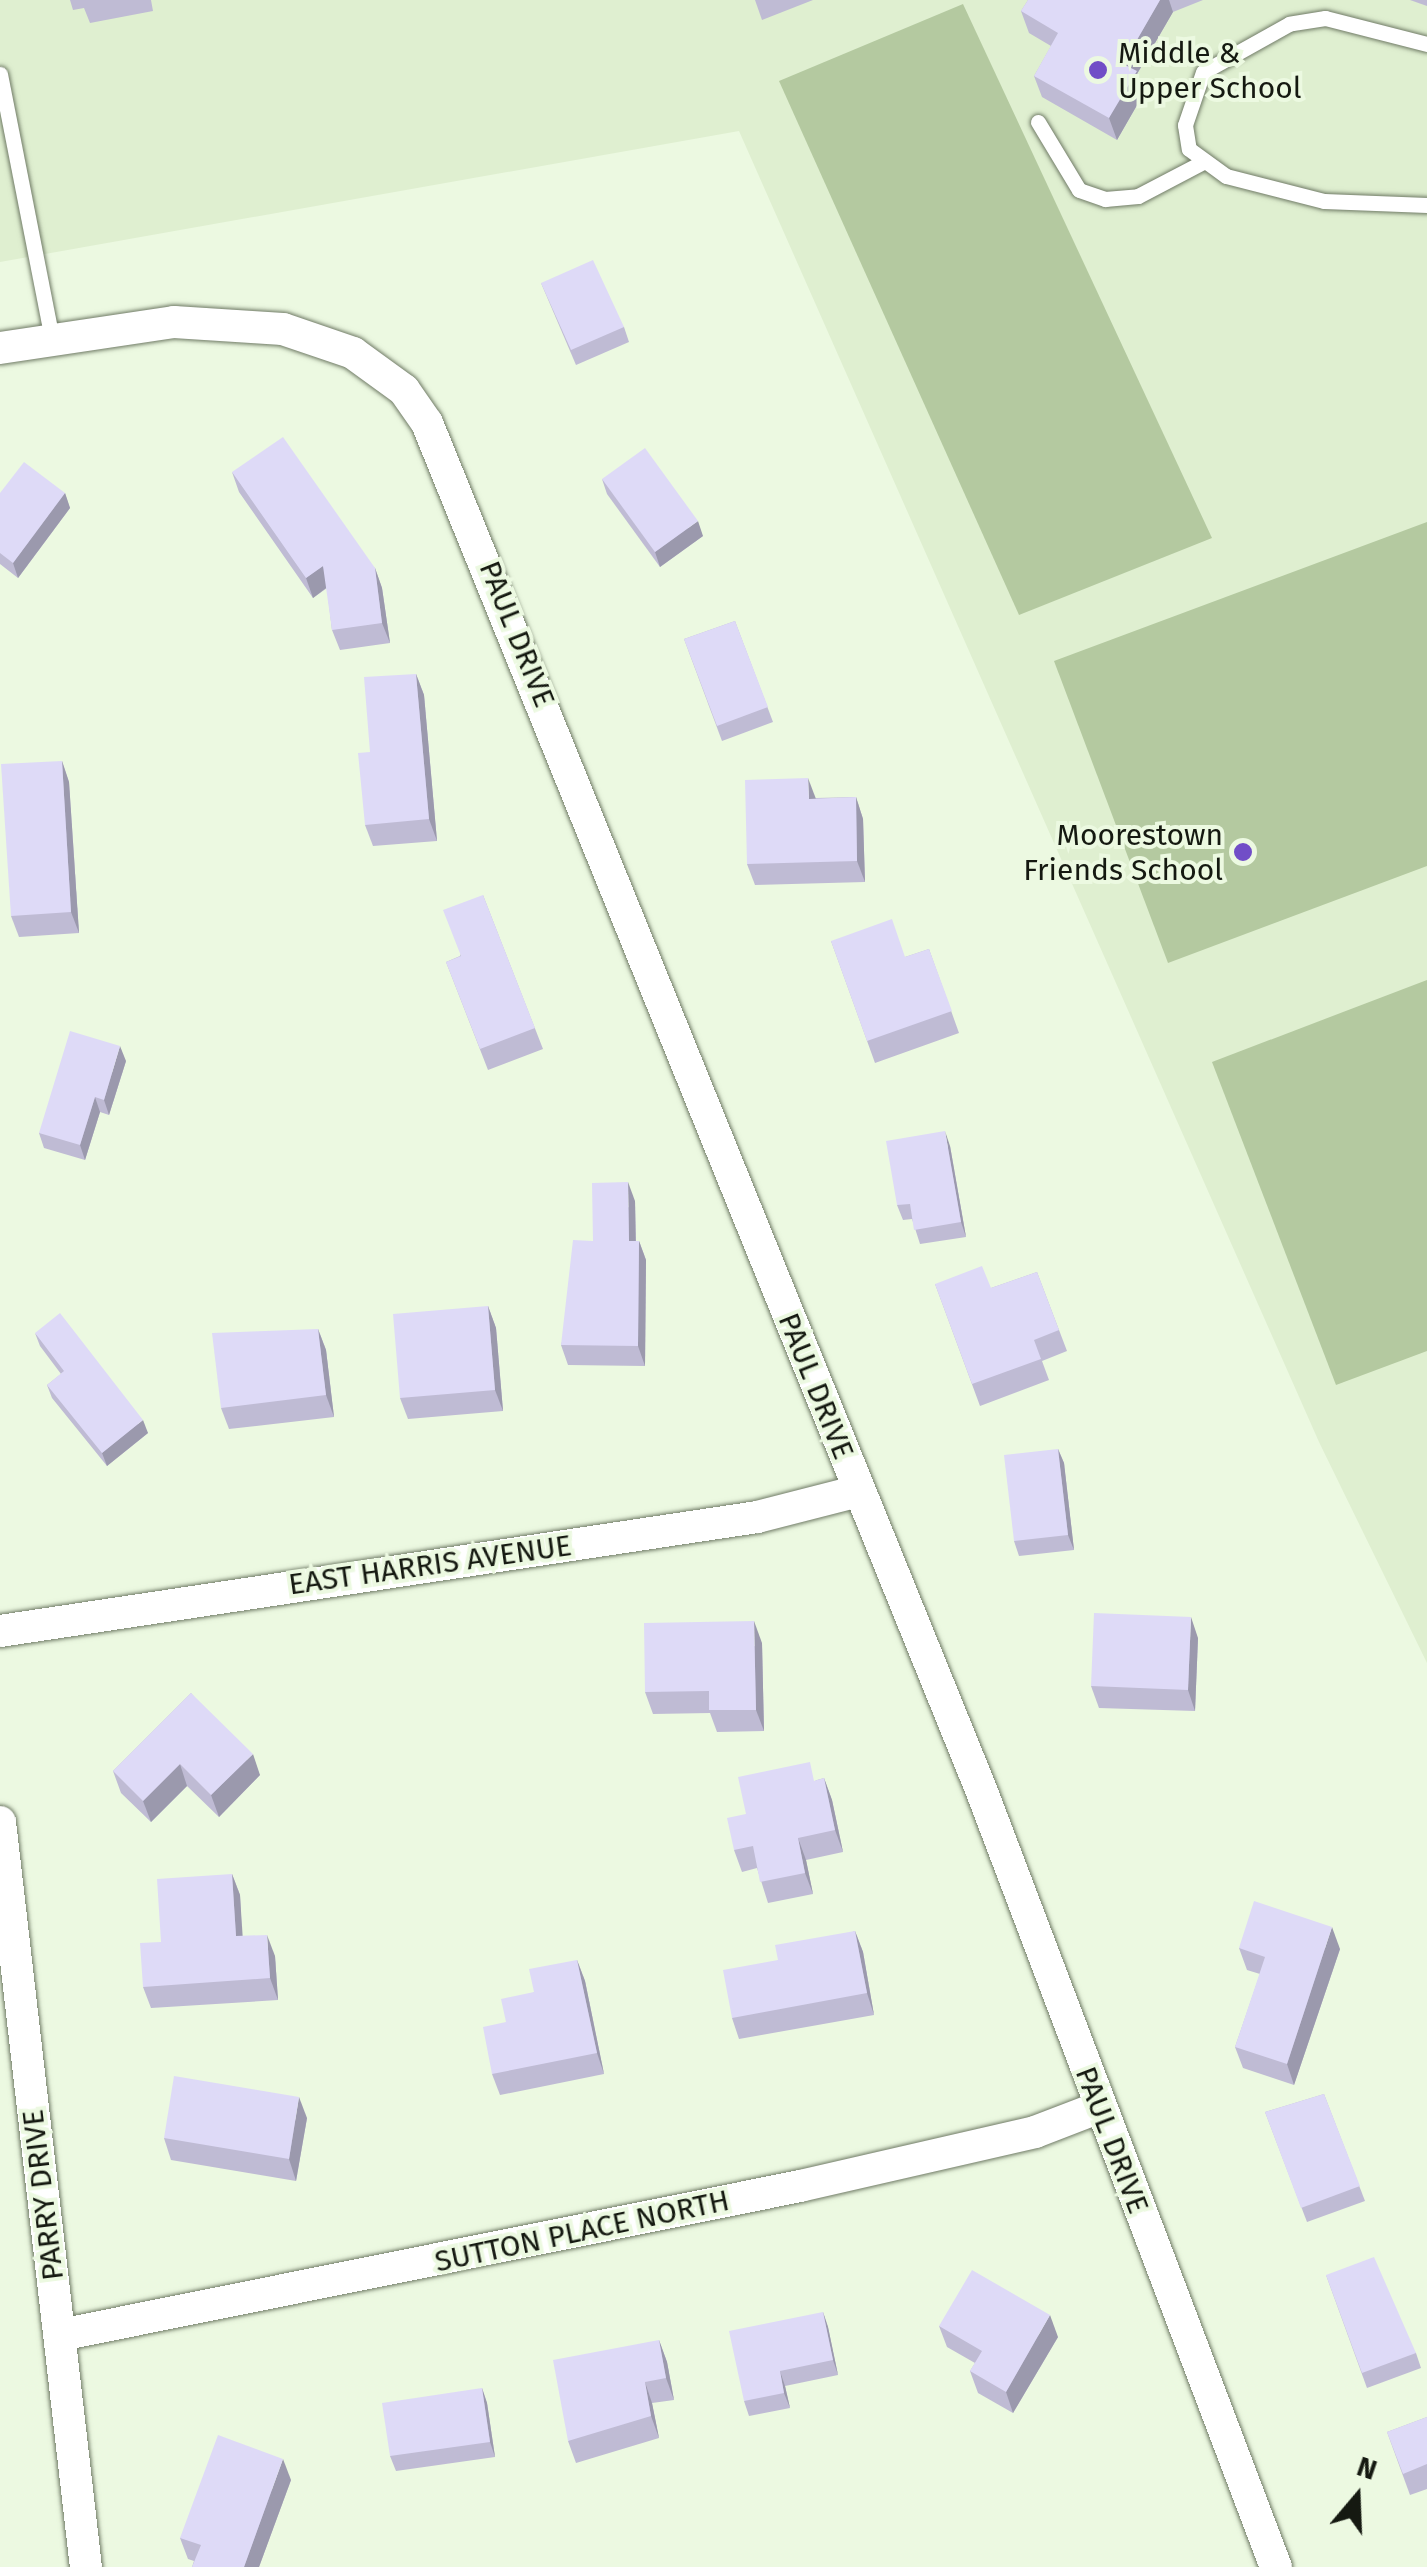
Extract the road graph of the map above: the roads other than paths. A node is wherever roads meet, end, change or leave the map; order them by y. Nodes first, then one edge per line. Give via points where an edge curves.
1 (1427, 44) edge
2 (0, 74) edge
3 (1038, 122) dead end
4 (1203, 162) junction
5 (1427, 205) edge
6 (52, 340) junction
7 (0, 348) edge
8 (859, 1491) junction
9 (0, 1631) edge
10 (0, 1822) edge
11 (1100, 2107) junction
12 (60, 2335) junction
13 (86, 2567) edge
14 (1276, 2567) edge

1 - 4 lane via 1325,18 1251,40 1193,86 1185,124
2 - 6 lane
3 - 4 lane via 1079,190 1105,199 1138,196
4 - 5 lane via 1324,201
6 - 7 street
6 - 8 street, PAUL DRIVE via 233,321 353,353 404,390 427,424
8 - 9 street, EAST HARRIS AVENUE via 757,1517
8 - 11 street, PAUL DRIVE
10 - 12 street, PARRY DRIVE
11 - 12 street, SUTTON PLACE NORTH via 1036,2132 800,2186
11 - 14 street, PAUL DRIVE
12 - 13 street, PARRY DRIVE

